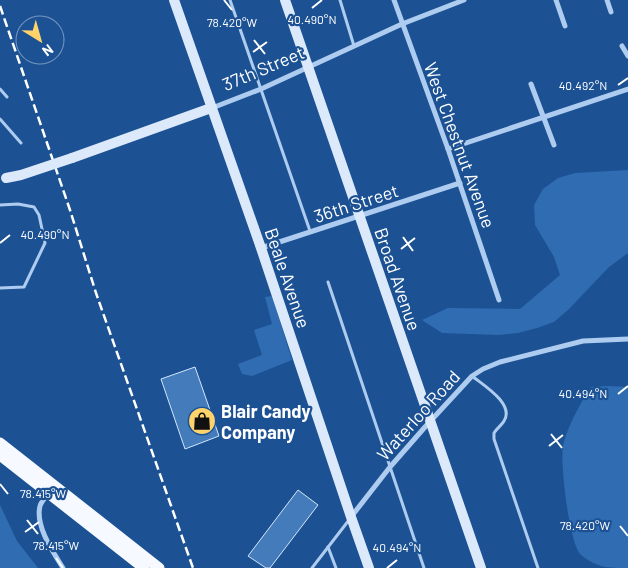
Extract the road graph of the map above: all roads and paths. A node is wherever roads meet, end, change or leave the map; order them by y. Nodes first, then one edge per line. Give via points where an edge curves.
1 (174, 0) edge
2 (230, 0) edge
3 (285, 0) edge
4 (340, 0) edge
5 (394, 0) edge
6 (464, 0) edge
7 (556, 0) edge
8 (607, 0) edge
9 (611, 12) dead end
10 (402, 24) junction
11 (565, 26) dead end
12 (354, 46) junction
13 (622, 46) dead end
14 (628, 56) edge
15 (308, 67) junction
16 (531, 84) dead end
17 (628, 88) edge
18 (0, 89) edge
19 (261, 90) junction
20 (7, 97) dead end
21 (211, 108) junction
22 (544, 117) junction
23 (0, 119) edge
24 (21, 143) dead end
25 (554, 145) dead end
26 (448, 149) junction
27 (3, 178) edge
28 (460, 183) junction
29 (0, 205) edge
30 (359, 216) junction
31 (310, 232) junction
32 (261, 248) junction
33 (328, 282) dead end
34 (0, 288) edge
35 (499, 300) dead end
36 (628, 338) edge
37 (472, 376) junction
38 (430, 421) junction
39 (0, 443) edge
40 (0, 455) edge
41 (390, 467) junction
42 (52, 489) junction
43 (351, 518) junction
44 (328, 547) junction
45 (63, 568) edge
46 (144, 568) edge
47 (159, 568) edge
48 (312, 568) edge
49 (336, 568) edge
50 (369, 568) edge
51 (424, 568) edge
52 (481, 568) edge
53 (538, 568) edge

1 - 21 street, Beale Avenue
2 - 19 lane
3 - 15 street, Broad Avenue
4 - 12 lane
5 - 10 street, West Chestnut Avenue
6 - 10 street, 37th Street
7 - 11 street
8 - 9 street
10 - 12 street, 37th Street
10 - 26 street, West Chestnut Avenue
12 - 15 street, 37th Street
13 - 14 street
15 - 19 street, 37th Street
15 - 30 street, Broad Avenue
16 - 22 street
17 - 22 street
18 - 20 lane
19 - 21 street, 37th Street
19 - 31 lane
21 - 27 street, 37th Street, bridge via 72,158
21 - 32 street, Beale Avenue
22 - 25 street
22 - 26 street
23 - 24 lane
26 - 28 street, West Chestnut Avenue
28 - 30 street, 36th Street
28 - 35 street, West Chestnut Avenue
29 - 34 lane via 34,207 45,243 24,287
30 - 31 street, 36th Street
30 - 38 street, Broad Avenue
31 - 32 street, 36th Street
32 - 43 street, Beale Avenue
33 - 41 lane
36 - 37 street, Waterloo Road via 583,341 524,355 482,369
37 - 38 street, Waterloo Road
37 - 53 lane via 501,400 507,410 505,421 494,433 494,439
38 - 41 street, Waterloo Road
38 - 52 street, Broad Avenue
39 - 42 main road
40 - 42 main road
41 - 43 street, Waterloo Road
41 - 51 lane
42 - 45 street via 40,506 40,519 46,540
42 - 46 main road
42 - 47 main road
43 - 44 lane
43 - 50 street, Beale Avenue
44 - 48 lane
44 - 49 lane

